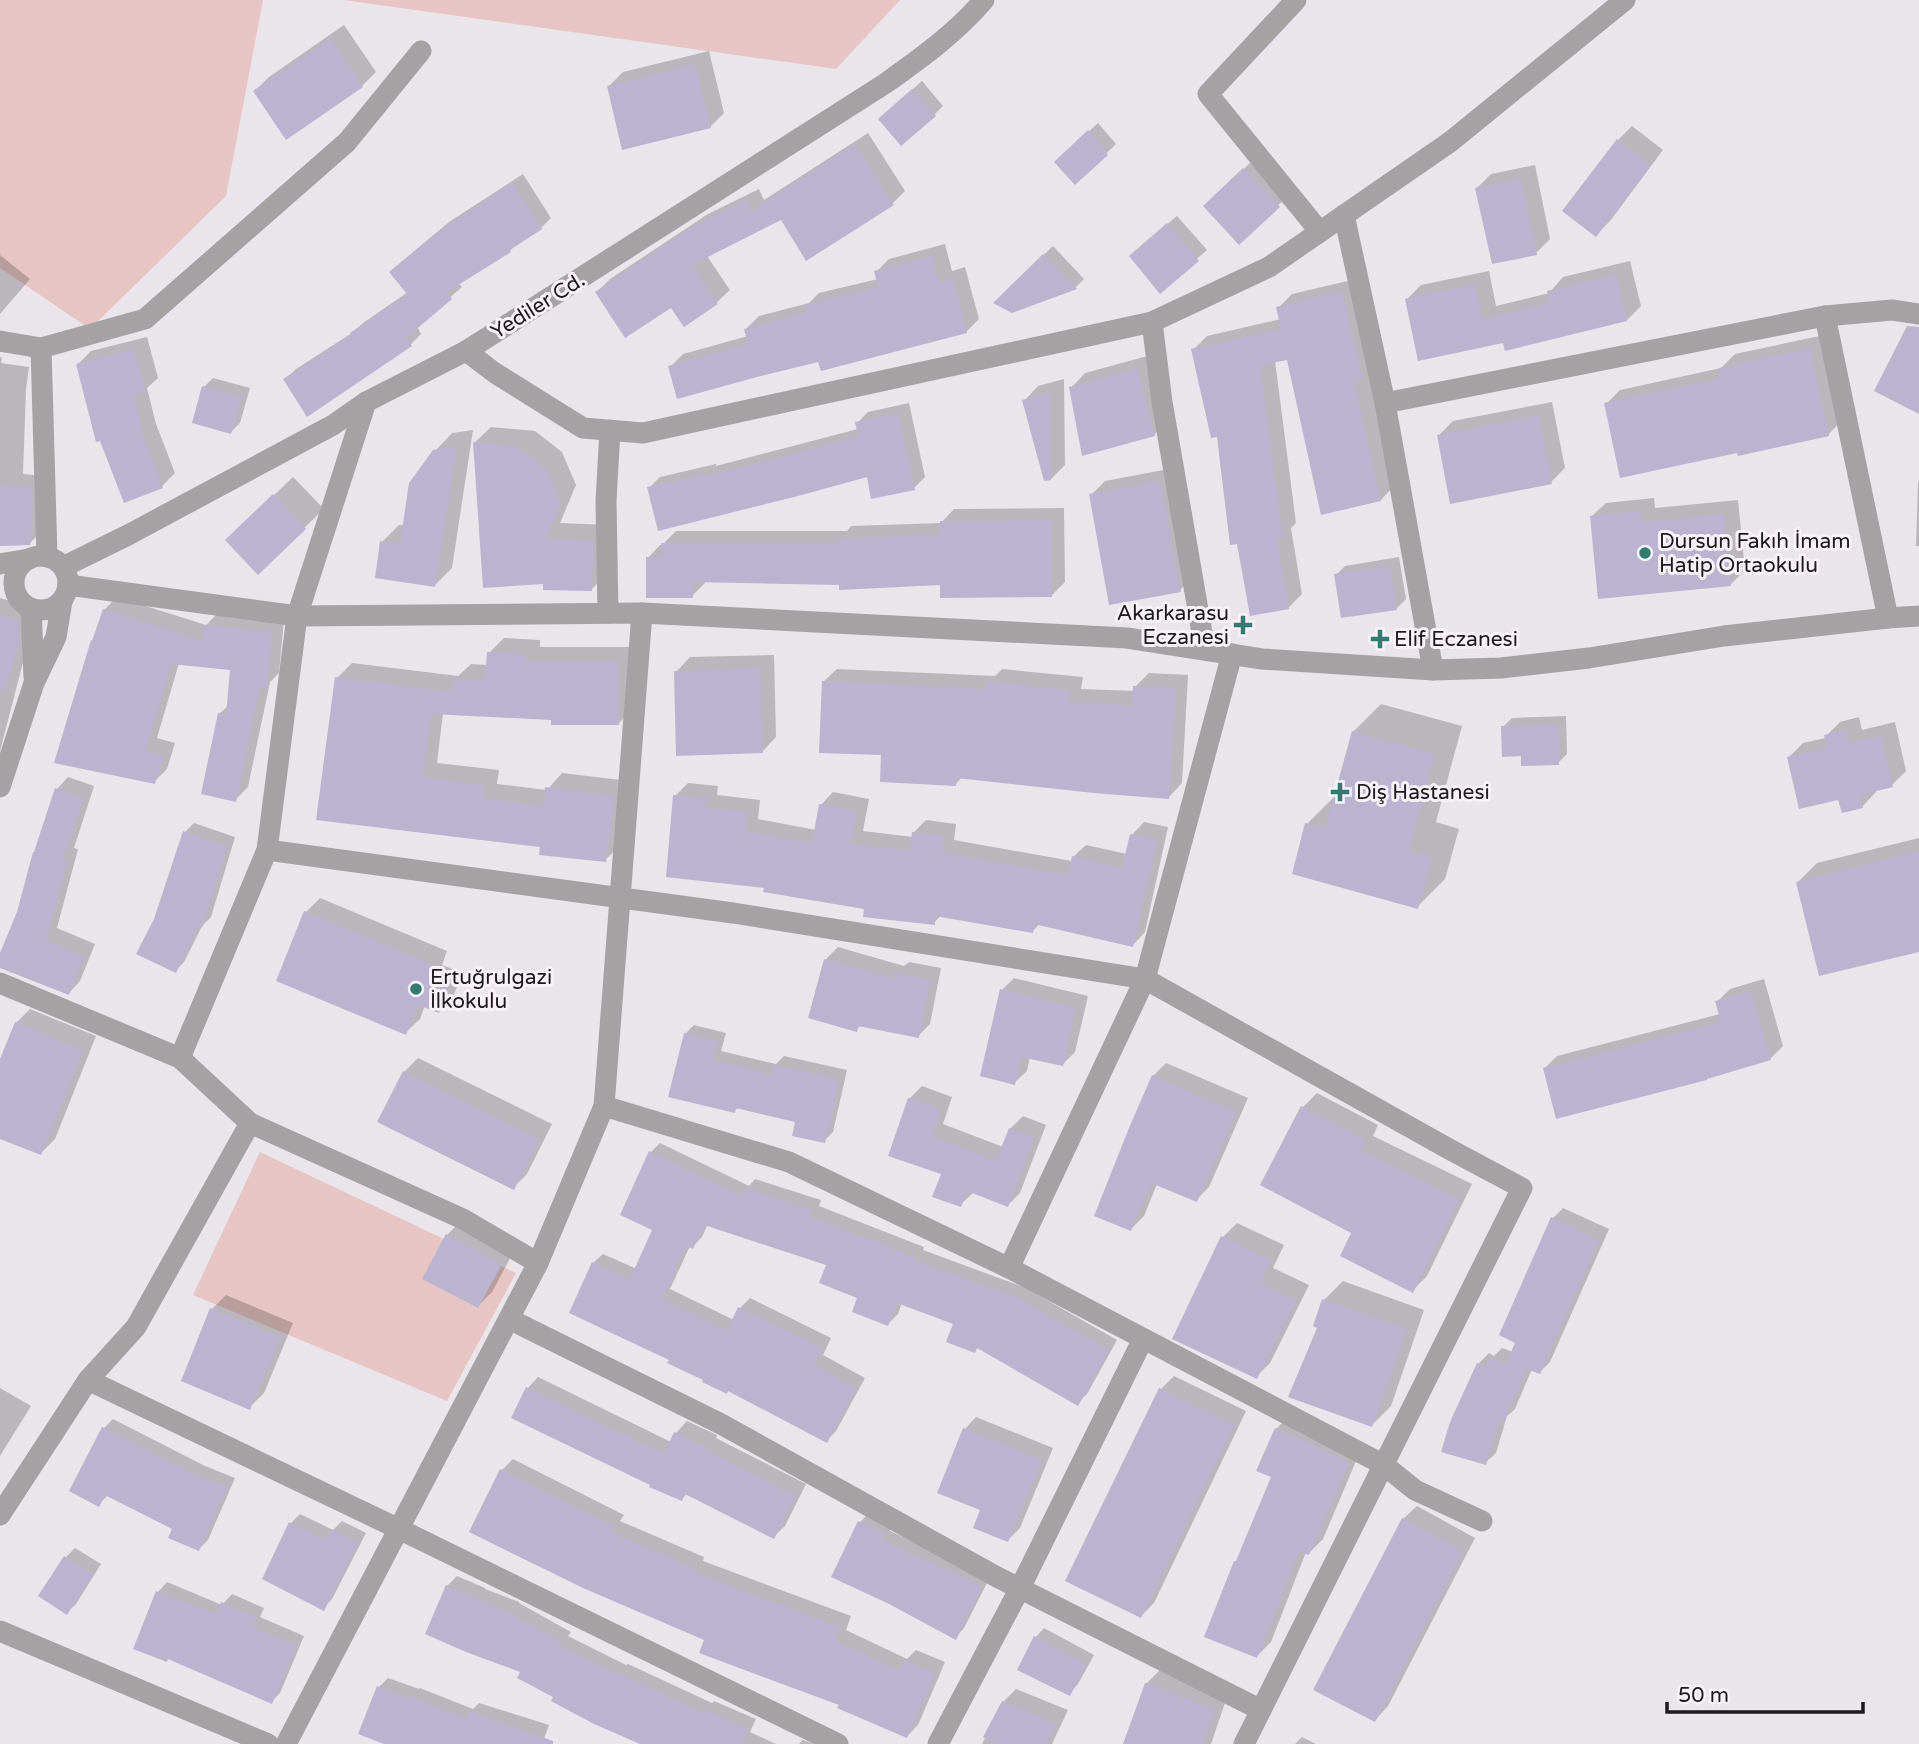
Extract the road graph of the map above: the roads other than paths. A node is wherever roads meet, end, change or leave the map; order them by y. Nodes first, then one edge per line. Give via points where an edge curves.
1 (984, 0) edge
2 (1296, 0) edge
3 (1625, 0) edge
4 (421, 51) dead end
5 (1344, 215) junction
6 (1321, 232) junction
7 (1919, 314) edge
8 (1825, 316) junction
9 (1152, 322) junction
10 (0, 341) edge
11 (41, 348) junction
12 (466, 351) junction
13 (366, 402) junction
14 (1385, 403) junction
15 (610, 430) junction
16 (0, 564) edge
17 (54, 574) junction
18 (0, 601) edge
19 (28, 606) junction
20 (608, 613) junction
21 (642, 613) junction
22 (297, 616) junction
23 (1919, 616) edge
24 (1888, 618) junction
25 (1205, 650) junction
26 (1232, 654) junction
27 (1433, 670) junction
28 (34, 683) junction
29 (0, 787) edge
30 (267, 850) junction
31 (621, 897) junction
32 (1145, 979) junction
33 (0, 983) edge
34 (180, 1058) junction
35 (604, 1106) junction
36 (250, 1123) junction
37 (538, 1264) junction
38 (1009, 1268) junction
39 (509, 1319) junction
40 (1143, 1339) junction
41 (88, 1380) junction
42 (1384, 1465) junction
43 (0, 1515) edge
44 (1482, 1521) dead end
45 (399, 1529) junction
46 (1020, 1588) junction
47 (0, 1631) edge
48 (1261, 1710) junction
49 (268, 1744) edge
50 (286, 1744) edge
51 (838, 1744) edge
52 (938, 1744) edge
53 (1244, 1744) edge

1 - 12 street, Yediler Cd. via 932,51 886,83
2 - 6 street via 1208,94
3 - 5 street via 1450,142
4 - 11 street via 347,142 145,319
5 - 6 street
5 - 14 street
6 - 9 street via 1269,267
7 - 8 street via 1892,310
8 - 14 street
8 - 24 street
9 - 15 street via 643,433
9 - 25 street
10 - 11 street
11 - 17 street
12 - 13 street, Yediler Cd.
12 - 15 street via 583,428
13 - 17 street, Yediler Cd. via 333,425
13 - 22 street
14 - 27 street
15 - 20 street
16 - 17 street
17 - 19 street via 55,606 47,610
17 - 19 street via 22,565 15,590
17 - 22 street
17 - 28 street via 56,637
18 - 19 street
19 - 28 street
20 - 21 street
20 - 22 street
21 - 25 street via 1127,638
21 - 31 street
22 - 30 street
23 - 24 street
24 - 27 street via 1724,636 1589,658
25 - 26 street
26 - 27 street
26 - 32 street
28 - 29 street
30 - 31 street
30 - 34 street
31 - 32 street
31 - 35 street
32 - 38 street
32 - 42 street via 1522,1188
33 - 34 street
34 - 36 street
35 - 37 street
35 - 38 street via 789,1162
36 - 37 street via 463,1219
36 - 41 street via 136,1327
37 - 39 street
38 - 40 street
39 - 45 street
39 - 46 street via 721,1424
40 - 42 street
40 - 46 street
41 - 43 street
41 - 45 street
42 - 44 street via 1415,1490
42 - 48 street
45 - 50 street
45 - 51 street
46 - 48 street
46 - 52 street
47 - 49 street
48 - 53 street

